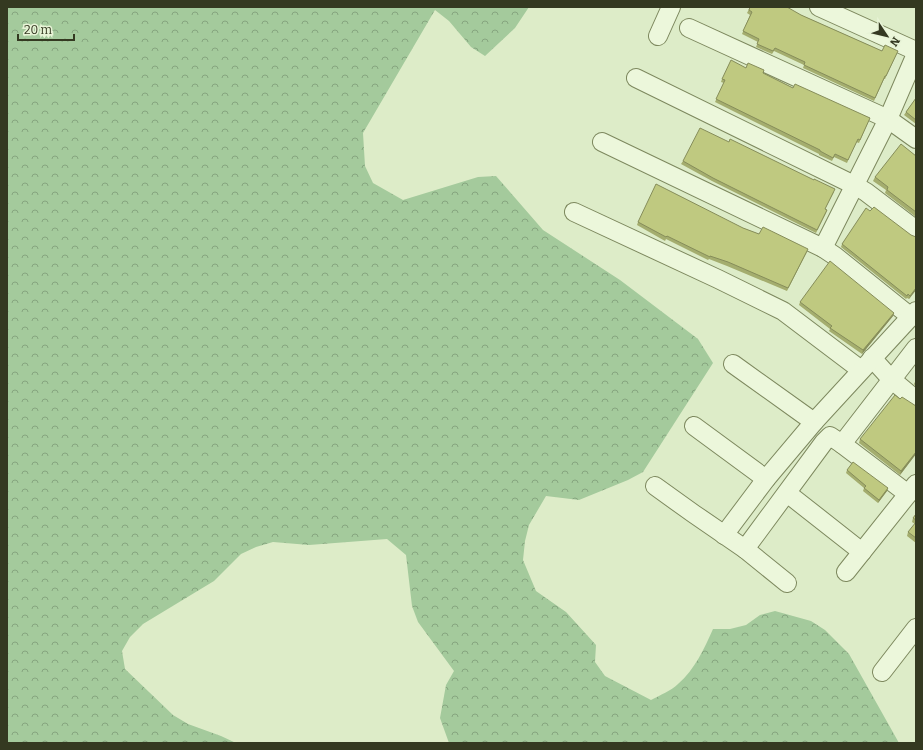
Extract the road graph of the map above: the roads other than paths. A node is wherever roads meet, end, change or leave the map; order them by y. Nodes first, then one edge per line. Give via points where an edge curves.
1 (671, 7) edge
2 (819, 7) edge
3 (689, 28) dead end
4 (658, 36) dead end
5 (916, 52) edge
6 (636, 78) dead end
7 (888, 119) junction
8 (916, 139) edge
9 (602, 142) dead end
10 (856, 186) junction
11 (574, 212) dead end
12 (916, 230) edge
13 (823, 248) junction
14 (913, 314) edge
15 (916, 348) edge
16 (733, 364) dead end
17 (867, 364) junction
18 (891, 379) junction
19 (916, 400) edge
20 (814, 422) junction
21 (694, 426) dead end
22 (842, 444) junction
23 (766, 479) junction
24 (655, 486) dead end
25 (912, 489) edge
26 (787, 493) junction
27 (724, 535) junction
28 (745, 549) junction
29 (862, 552) junction
30 (846, 572) dead end
31 (787, 583) dead end
32 (916, 628) edge
33 (882, 672) dead end

1 - 4 street
2 - 5 street
3 - 7 street
5 - 7 street
6 - 10 street
7 - 8 street
7 - 10 street
9 - 13 street
10 - 12 street
10 - 13 street
11 - 17 street via 783,311
13 - 14 street
14 - 17 street
15 - 18 street
16 - 20 street
17 - 18 street
17 - 20 street
18 - 19 street
18 - 22 street
20 - 23 street
21 - 23 street
22 - 25 street
22 - 26 street via 833,437 828,437
23 - 27 street
24 - 27 street
25 - 29 street
26 - 28 street
26 - 29 street
27 - 28 street
28 - 31 street
29 - 30 street
32 - 33 street

